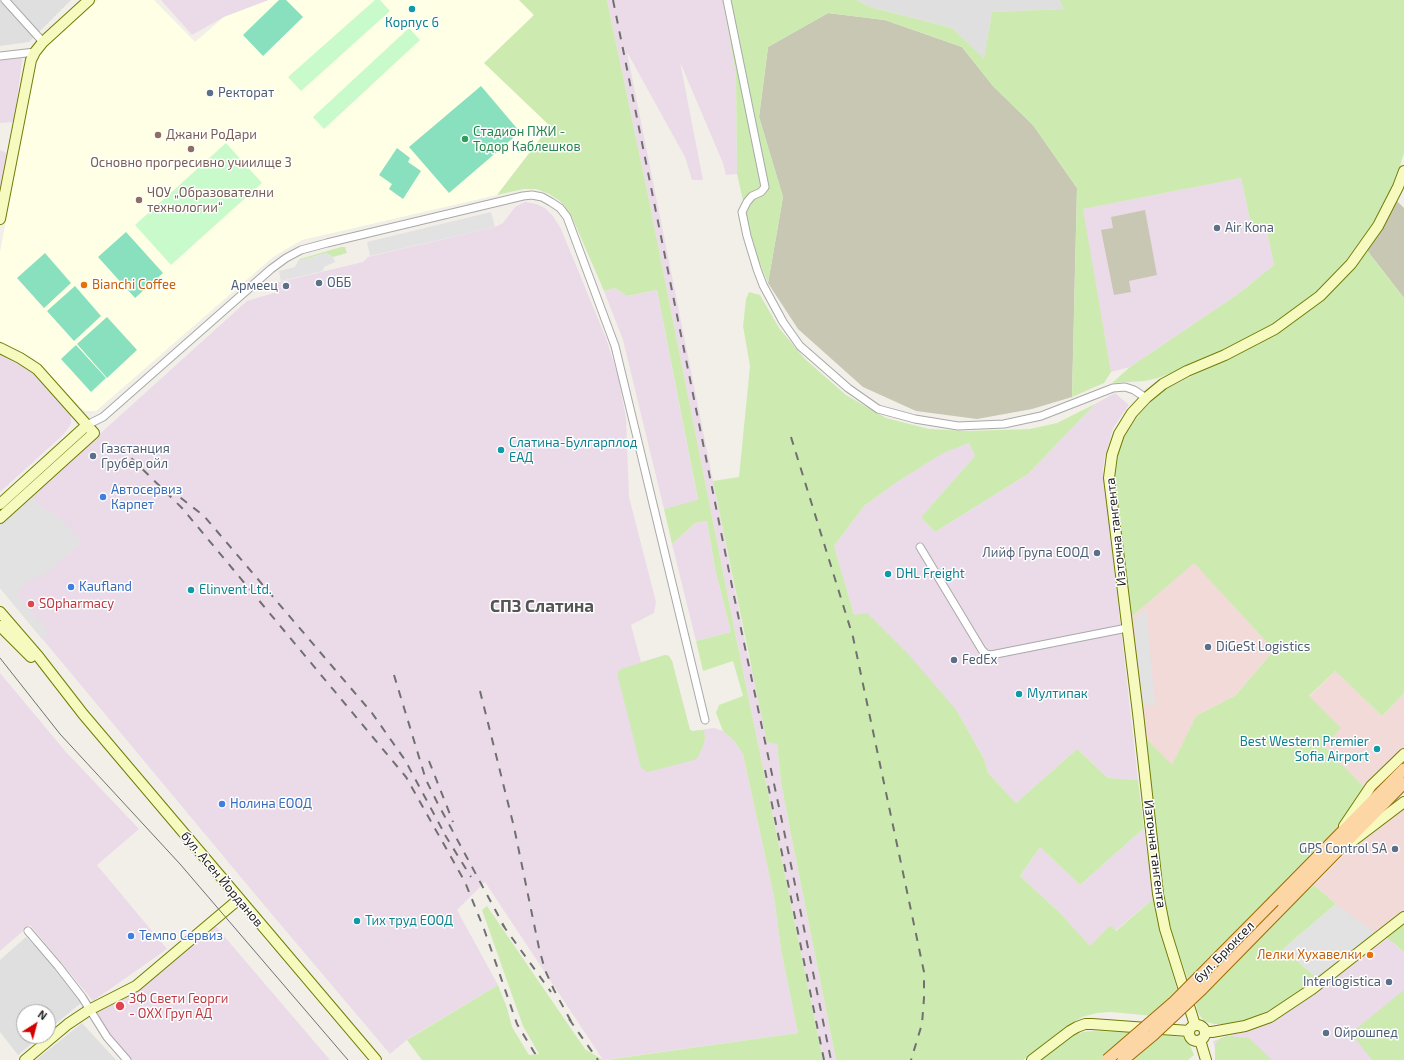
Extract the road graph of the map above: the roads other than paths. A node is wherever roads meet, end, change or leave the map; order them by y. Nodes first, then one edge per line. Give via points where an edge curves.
1 (5, 0) edge
2 (89, 0) edge
3 (727, 0) edge
4 (43, 42) junction
5 (35, 52) junction
6 (0, 56) edge
7 (1404, 171) edge
8 (0, 219) edge
9 (0, 348) edge
10 (1146, 398) junction
11 (103, 417) junction
12 (87, 425) junction
13 (94, 433) junction
14 (0, 504) edge
15 (0, 518) edge
16 (920, 547) dead end
17 (0, 612) edge
18 (0, 626) edge
19 (1127, 628) junction
20 (70, 697) junction
21 (706, 720) dead end
22 (1404, 754) edge
23 (1404, 769) edge
24 (1404, 783) edge
25 (1404, 802) edge
26 (1335, 838) junction
27 (1335, 852) junction
28 (239, 899) junction
29 (1278, 904) junction
30 (1404, 917) edge
31 (28, 931) dead end
32 (89, 1010) junction
33 (1192, 1028) junction
34 (1202, 1036) junction
35 (25, 1060) edge
36 (127, 1060) edge
37 (376, 1060) edge
38 (1032, 1060) edge
39 (1107, 1060) edge
40 (1123, 1060) edge
41 (1206, 1060) edge

1 - 4 street
2 - 4 street
3 - 10 street via 765,187 752,196 742,212 747,236 763,284 783,322 800,346 848,388 878,408 915,419 951,425 1004,424 1041,416 1113,388 1125,387
4 - 5 street
5 - 6 street
5 - 8 street via 31,60
7 - 10 street, Източна тангента via 1378,226 1351,264 1320,296 1275,329 1187,371 1163,384
9 - 12 street via 37,369
10 - 19 street, Източна тангента via 1132,412 1118,434 1109,478
11 - 12 street
11 - 13 street
11 - 21 street via 271,269 301,250 523,196 542,197 560,208 567,217 616,346
12 - 13 street
12 - 14 street
13 - 15 street
16 - 19 street via 986,654
17 - 20 street, бул. Асен Йорданов
18 - 20 street, бул. Асен Йорданов
19 - 33 street, Източна тангента via 1158,894
20 - 28 street, бул. Асен Йорданов
22 - 26 street, бул. Брюксел via 1372,786
23 - 26 main road, бул. Брюксел
24 - 27 main road, бул. Брюксел
25 - 27 street, бул. Брюксел via 1358,838
26 - 29 main road, бул. Брюксел
27 - 29 main road, бул. Брюксел
28 - 32 street via 136,986
28 - 37 street, бул. Асен Йорданов
29 - 39 main road, бул. Брюксел, bridge via 1173,1003
29 - 40 main road, бул. Брюксел, bridge via 1178,1013
30 - 34 street via 1270,1017
31 - 32 street via 82,997
32 - 35 street
32 - 36 street via 107,1037
33 - 34 street via 1201,1026
33 - 34 street via 1191,1038 1196,1040
33 - 38 street via 1085,1024 1077,1026
34 - 41 street

